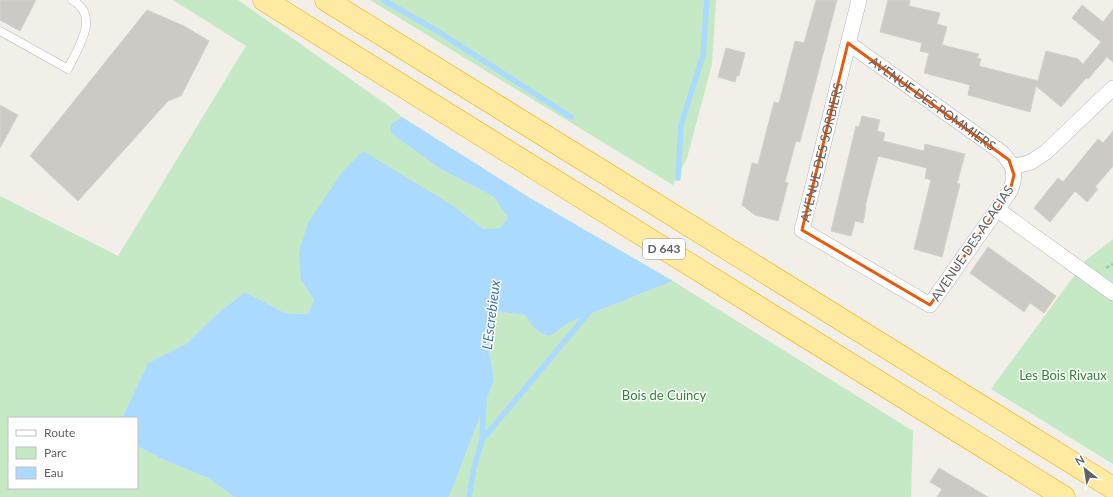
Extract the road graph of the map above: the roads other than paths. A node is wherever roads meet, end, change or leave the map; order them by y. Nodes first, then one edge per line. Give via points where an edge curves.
1 (72, 0) edge
2 (264, 0) edge
3 (326, 0) edge
4 (859, 0) edge
5 (0, 31) edge
6 (848, 43) junction
7 (1113, 88) edge
8 (1012, 167) junction
9 (998, 210) junction
10 (1113, 293) edge
11 (930, 305) joint
12 (1113, 488) edge
13 (1064, 497) edge

1 - 5 lane via 79,4 87,19 85,32 68,69
2 - 13 highway, D 643
3 - 12 highway, D 643
4 - 6 street, AVENUE DES SORBIERS
6 - 8 street, AVENUE DES POMMIERS via 1001,152
6 - 11 street, AVENUE DES SORBIERS via 802,230
7 - 8 street, AVENUE DES ACACIAS via 1046,152 1031,162
8 - 9 street, AVENUE DES ACACIAS via 1014,183
9 - 10 street
9 - 11 street, AVENUE DES ACACIAS

